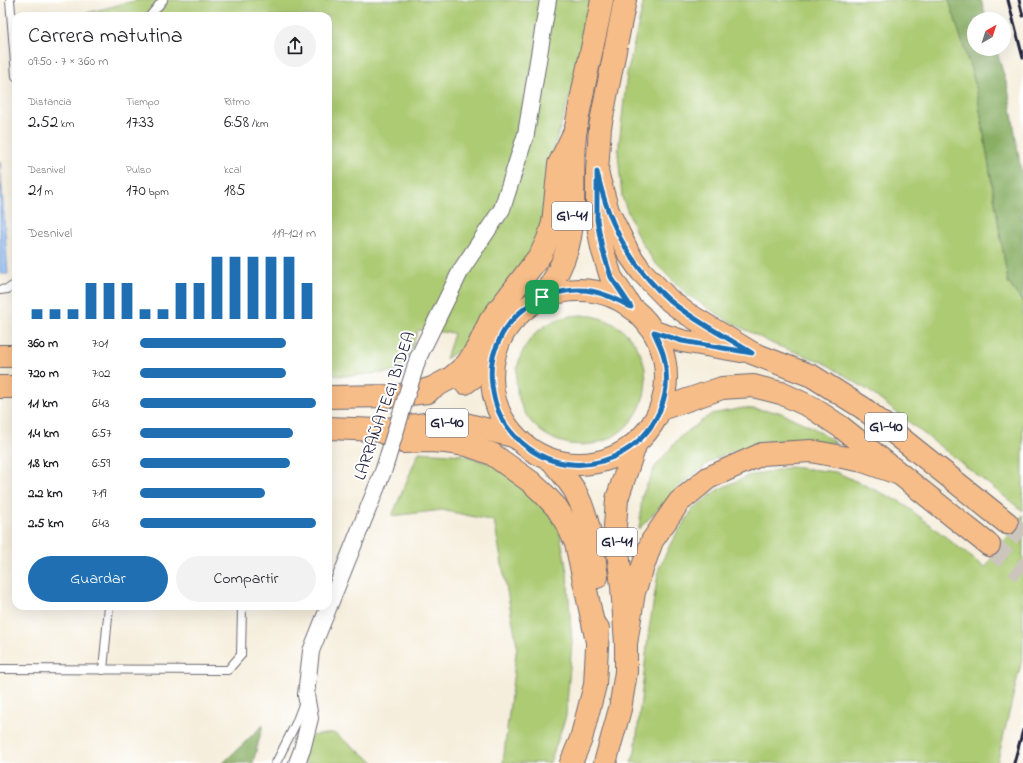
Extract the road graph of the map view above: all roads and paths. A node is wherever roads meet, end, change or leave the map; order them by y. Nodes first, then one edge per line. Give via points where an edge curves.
1 (10, 0) edge
2 (163, 0) edge
3 (548, 0) edge
4 (602, 0) edge
5 (625, 0) edge
6 (153, 12) edge
7 (12, 24) edge
8 (576, 129) junction
9 (597, 172) junction
10 (12, 286) edge
11 (0, 290) edge
12 (542, 297) junction
13 (631, 307) junction
14 (654, 332) junction
15 (752, 353) junction
16 (0, 356) edge
17 (12, 356) edge
18 (493, 356) junction
19 (0, 387) edge
20 (12, 387) edge
21 (416, 393) junction
22 (332, 397) edge
23 (661, 410) junction
24 (332, 428) edge
25 (379, 430) junction
26 (513, 436) junction
27 (636, 443) junction
28 (553, 462) junction
29 (900, 474) junction
30 (1007, 523) tunnel mouth
31 (989, 545) tunnel mouth
32 (332, 598) edge
33 (109, 610) edge
34 (242, 610) edge
35 (327, 610) edge
36 (596, 642) junction
37 (626, 644) junction
38 (0, 669) edge
39 (104, 670) junction
40 (306, 695) junction
41 (276, 763) edge
42 (297, 763) edge
43 (572, 763) edge
44 (605, 763) edge

1 - 7 lane
2 - 6 lane
3 - 32 street, LARRAÑATEGI BIDEA, bridge via 526,134 502,210 461,270 418,358 384,468
4 - 8 main road, GI-41
5 - 9 main road, GI-41 via 600,127
8 - 12 main road, GI-41 via 570,237 553,283
8 - 21 main road via 559,164 553,223 541,254 490,321 467,364 451,378
9 - 13 main road, GI-41 via 597,220 602,248 611,277
9 - 15 main road via 608,211 622,241 641,271 670,301 686,313
10 - 11 lane
12 - 13 main road, GI-41 via 564,290 588,290 610,295
12 - 18 main road, GI-41 via 520,311 503,332
13 - 14 main road, GI-41 via 644,318
14 - 15 main road, GI-40 via 682,341
14 - 23 main road, GI-41 via 664,356 666,383
15 - 30 main road, GI-40 via 812,376 863,408
16 - 17 main road
18 - 21 main road via 465,383 453,388
18 - 26 main road, GI-41 via 491,384 498,412
19 - 20 main road
21 - 22 main road, GI-40 via 377,397
23 - 27 main road, GI-41 via 649,431
23 - 29 main road, GI-40 via 722,388 753,386 781,393 841,427
24 - 25 main road, GI-40
25 - 26 main road, GI-40 via 441,422 461,423
25 - 36 main road via 403,442 446,442 467,445 492,454 544,494 557,508 576,543
26 - 28 main road, GI-41 via 531,451
27 - 28 main road, GI-41 via 607,461 580,465
27 - 37 main road, GI-41 via 617,499 615,526
28 - 36 main road, GI-41 via 574,490 586,513 590,528 600,612
29 - 31 main road, GI-40
29 - 37 main road via 863,461 811,451 762,454 708,478 679,502 652,541 634,592
33 - 39 lane
34 - 39 lane via 241,654 228,670
35 - 40 street, LARRAÑATEGI BIDEA, bridge via 311,651
36 - 43 main road, GI-41 via 595,685
37 - 44 main road, GI-41 via 626,672 620,709
38 - 39 lane
40 - 41 lane via 296,723
40 - 42 street, LARRAÑATEGI BIDEA via 310,718

